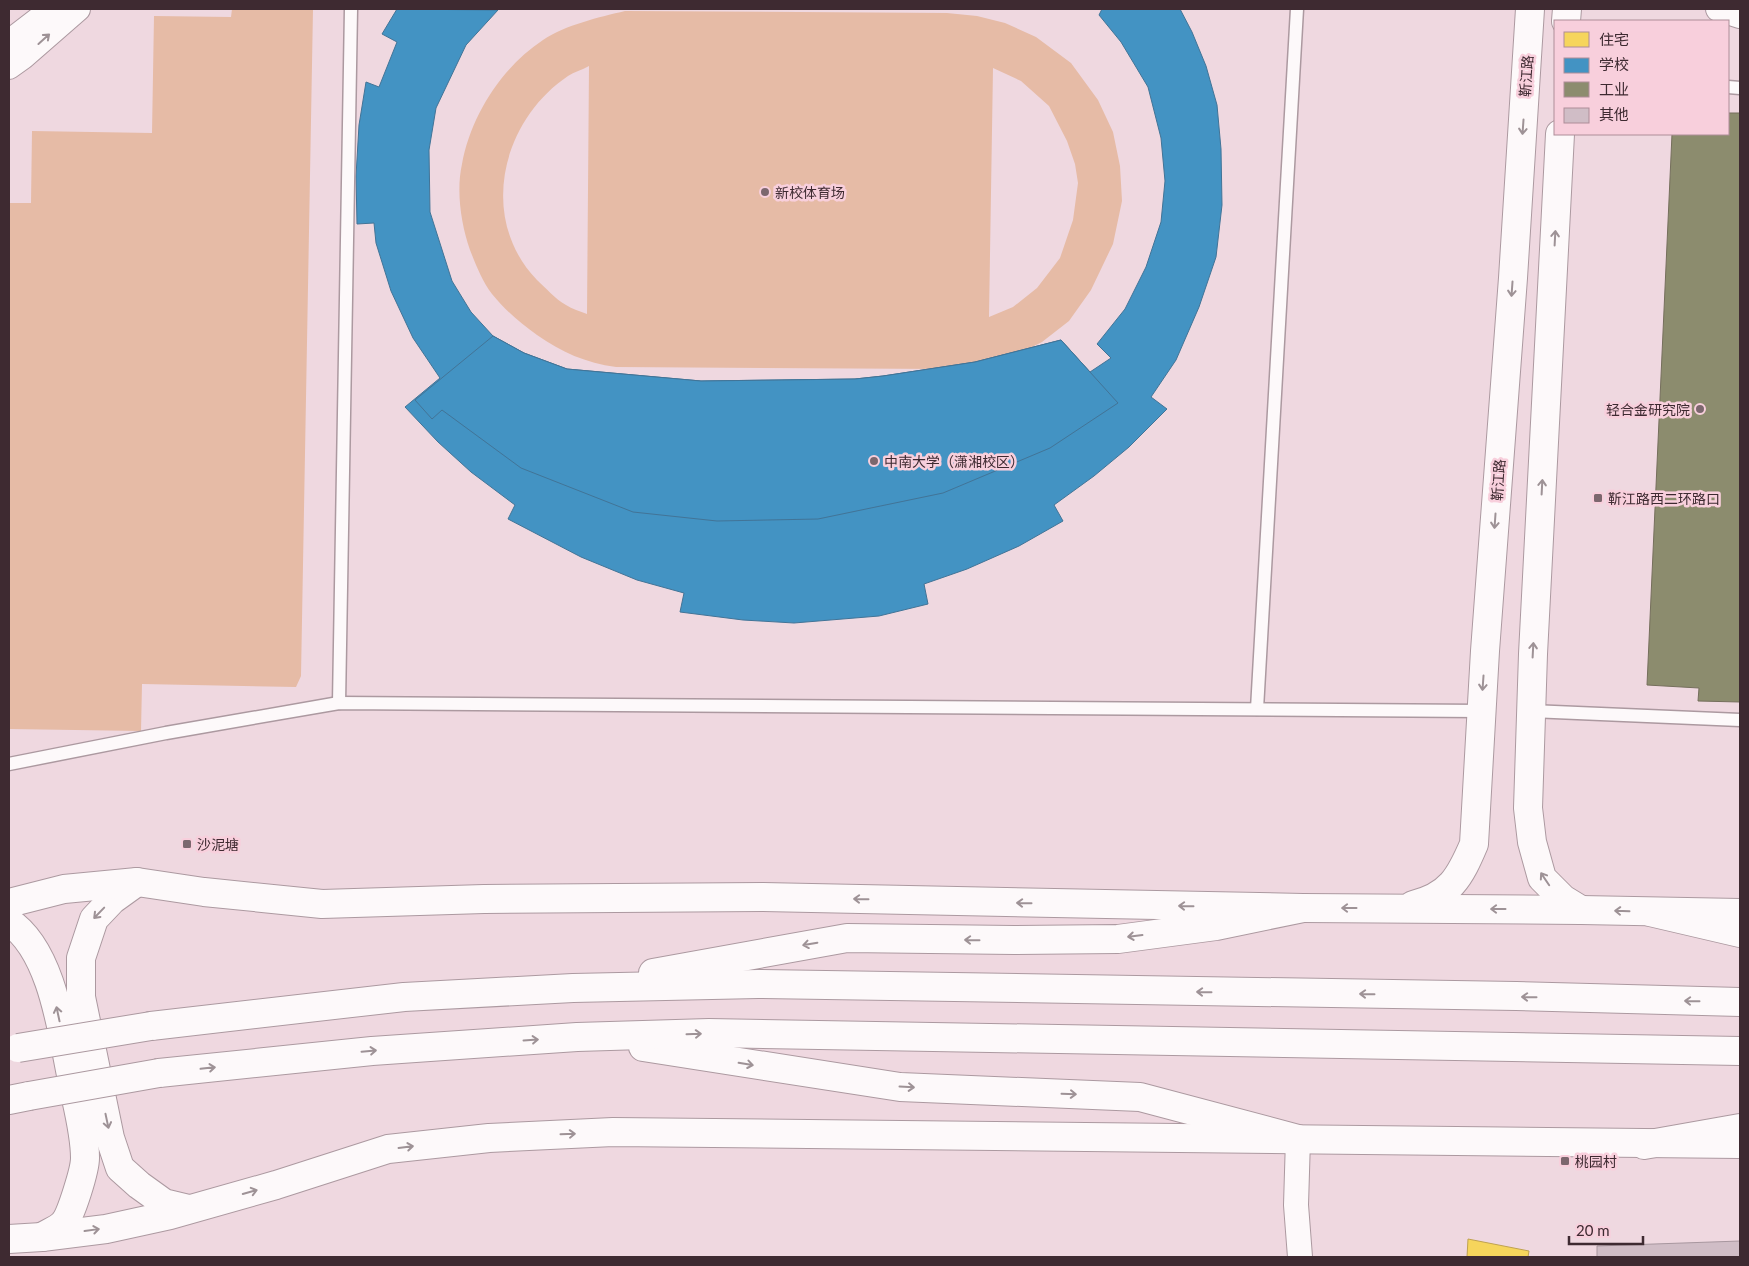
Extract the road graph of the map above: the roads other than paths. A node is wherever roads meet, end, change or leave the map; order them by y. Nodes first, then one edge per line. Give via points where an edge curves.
1 (52, 9) edge
2 (78, 9) edge
3 (351, 9) edge
4 (1298, 9) edge
5 (1530, 9) edge
6 (1718, 9) edge
7 (1740, 16) edge
8 (12, 52) edge
9 (1560, 135) edge
10 (340, 703) junction
11 (1257, 709) junction
12 (1481, 711) junction
13 (1531, 711) junction
14 (1740, 720) edge
15 (9, 764) edge
16 (137, 882) junction
17 (9, 903) edge
18 (1303, 908) junction
19 (1397, 908) junction
20 (1581, 910) junction
21 (1650, 912) junction
22 (1740, 913) edge
23 (9, 922) edge
24 (1740, 933) edge
25 (573, 988) junction
26 (1740, 1002) edge
27 (577, 1037) junction
28 (13, 1049) edge
29 (1740, 1051) edge
30 (19, 1098) edge
31 (1740, 1128) edge
32 (1298, 1139) junction
33 (1740, 1144) edge
34 (1644, 1145) junction
35 (189, 1210) junction
36 (42, 1237) junction
37 (9, 1239) edge
38 (1300, 1257) edge

1 - 8 street
8 -> 2 street
3 - 10 lane
4 - 11 lane
5 -> 12 main road, 靳江路
6 - 7 street
13 -> 9 main road
10 - 11 lane
10 - 15 lane
11 - 12 lane
12 - 19 main road, 靳江路 via 1474,844 1453,884 1431,900
13 - 14 lane
20 -> 13 main road via 1563,899 1542,878 1532,842 1528,808
16 - 17 main road via 64,889
18 -> 16 main road via 763,897 322,904
16 -> 35 main road via 112,900 94,919 81,958 81,997 110,1138 120,1168 164,1202
19 -> 18 main road
18 -> 25 main road via 1216,926 1118,938 847,938
20 -> 19 main road
21 -> 20 main road
21 - 22 main road
21 - 24 main road
36 -> 23 main road via 64,1223 76,1197 85,1159 81,1123 54,997 37,953 18,928
26 -> 25 main road via 758,984
25 - 28 main road, bridge via 404,997 151,1026
27 -> 29 main road via 709,1033 843,1034
30 -> 27 main road, bridge via 159,1073 372,1051
27 -> 32 main road via 900,1087 1140,1097
31 - 34 main road
32 - 34 main road
35 -> 32 main road via 388,1150 489,1138 623,1132
32 - 38 street via 1296,1205
33 - 34 main road
36 -> 35 main road via 106,1229
36 - 37 main road

